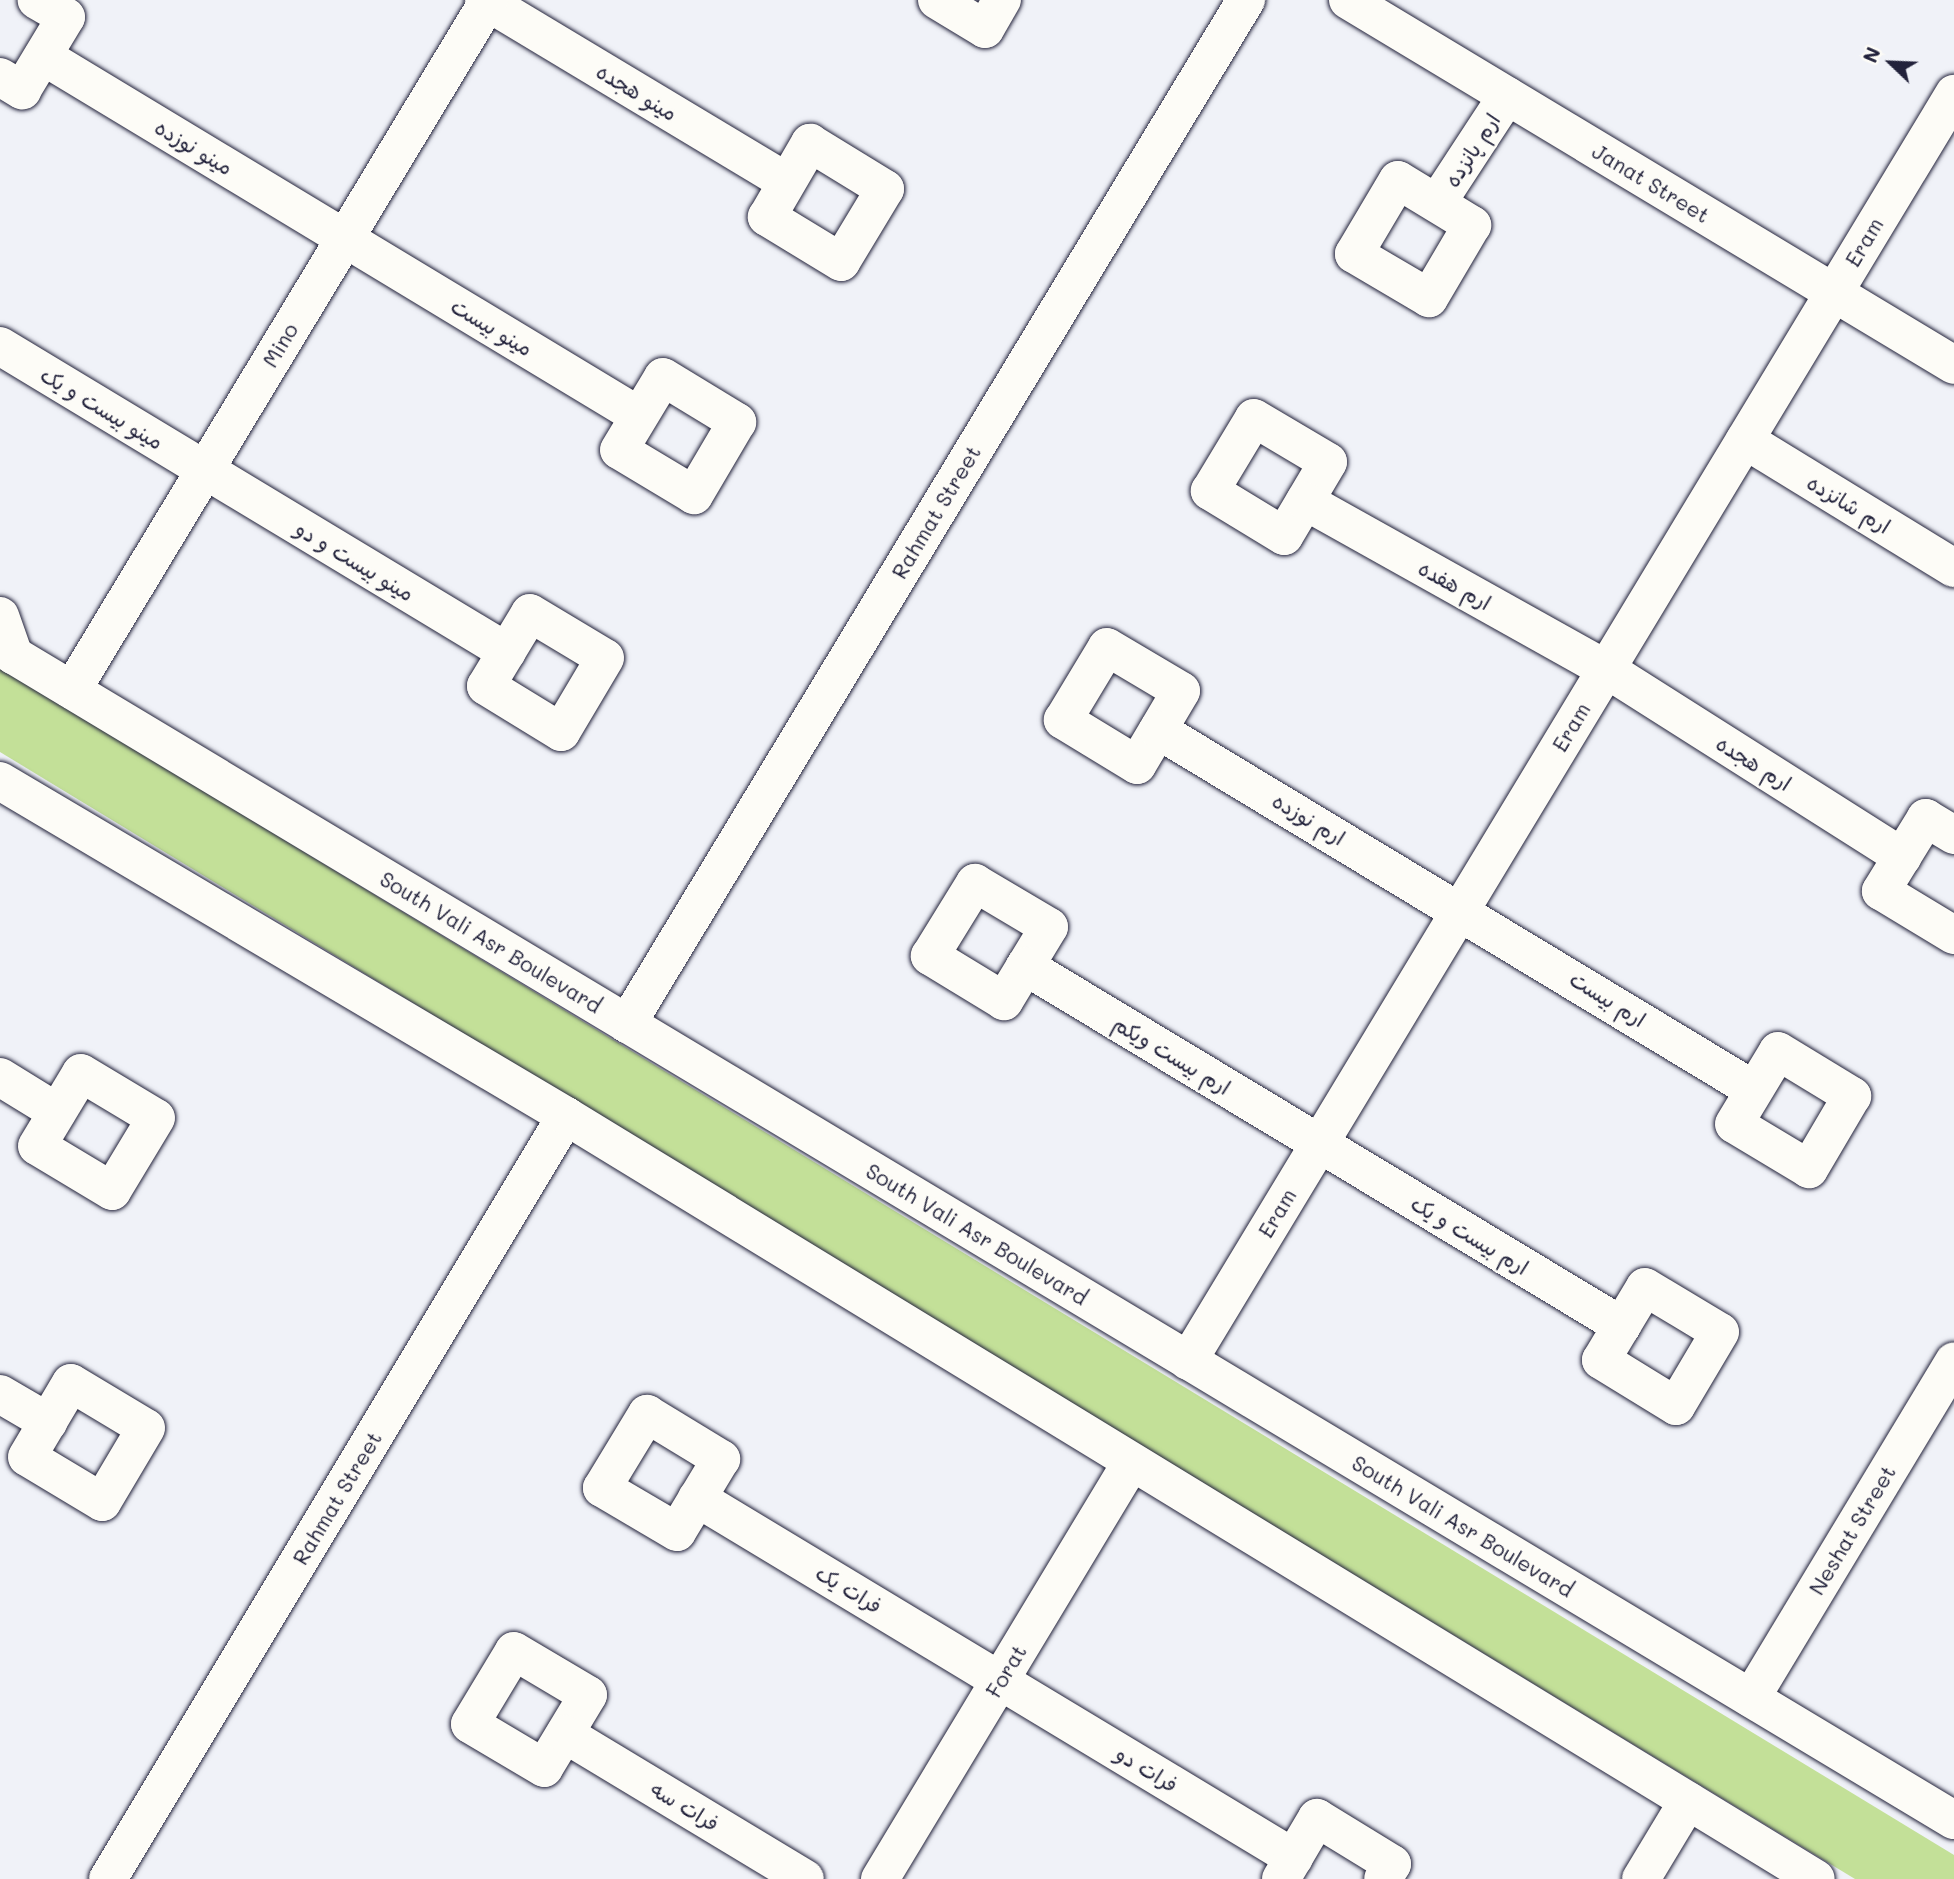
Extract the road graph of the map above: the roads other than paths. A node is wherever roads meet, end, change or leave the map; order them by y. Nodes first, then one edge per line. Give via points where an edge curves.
1 (37, 0) edge
2 (937, 0) edge
3 (1002, 0) edge
4 (1246, 0) edge
5 (1348, 0) edge
6 (487, 1) edge
7 (43, 56) junction
8 (0, 77) edge
9 (1954, 94) edge
10 (1507, 96) junction
11 (787, 182) dead end
12 (1437, 203) dead end
13 (344, 238) junction
14 (1834, 293) junction
15 (0, 346) edge
16 (1954, 365) edge
17 (639, 416) dead end
18 (1745, 440) junction
19 (204, 470) junction
20 (1305, 501) dead end
21 (1954, 568) edge
22 (0, 615) edge
23 (7, 651) edge
24 (507, 652) dead end
25 (1606, 670) junction
26 (72, 690) junction
27 (1158, 730) dead end
28 (4, 792) edge
29 (1954, 835) edge
30 (1902, 857) junction
31 (1461, 909) junction
32 (1954, 934) edge
33 (1025, 966) dead end
34 (627, 1024) junction
35 (0, 1077) edge
36 (1754, 1090) dead end
37 (57, 1112) dead end
38 (566, 1116) junction
39 (1319, 1144) junction
40 (1622, 1326) dead end
41 (1188, 1361) junction
42 (1954, 1361) edge
43 (0, 1394) edge
44 (48, 1422) dead end
45 (1132, 1462) junction
46 (697, 1498) dead end
47 (1000, 1681) junction
48 (1751, 1698) junction
49 (565, 1734) dead end
50 (1938, 1800) edge
51 (1688, 1801) junction
52 (1954, 1820) edge
53 (1287, 1869) edge
54 (108, 1879) edge
55 (805, 1879) edge
56 (880, 1879) edge
57 (1383, 1879) edge
58 (1641, 1879) edge
59 (1816, 1879) edge

1 - 7 street via 66,17
2 - 3 street via 985,29
4 - 34 street, Rahmat Street
5 - 10 street, Janat Street
6 - 11 street, مینو هجده
6 - 13 street, Mino
7 - 8 street via 22,90
7 - 13 street, مینو نوزده
9 - 14 street, Eram
10 - 12 street, ارم پانزده
10 - 14 street, Janat Street
13 - 17 street, مینو بیست
13 - 19 street, Mino
14 - 16 street, Janat Street
14 - 18 street, Eram
15 - 19 street, مینو بیست و یک
18 - 21 street, ارم شانزده
18 - 25 street, Eram
19 - 24 street, مینو بیست و دو
19 - 26 street, Mino
20 - 25 street, ارم هفده
22 - 23 street
23 - 26 street, South Vali Asr Boulevard
25 - 30 street, ارم هجده
25 - 31 street, Eram
26 - 34 street, South Vali Asr Boulevard
27 - 31 street, ارم نوزده
28 - 38 street
29 - 30 street via 1926,818
30 - 32 street via 1881,891
31 - 36 street, ارم بیست
31 - 39 street, Eram
33 - 39 street, ارم بیست ویکم
34 - 41 street, South Vali Asr Boulevard
35 - 37 street
38 - 45 street
38 - 54 street, Rahmat Street
39 - 40 street, ارم بیست و یک
39 - 41 street, Eram
41 - 48 street, South Vali Asr Boulevard
42 - 48 street, Neshat Street
43 - 44 street
45 - 47 street, Forat
45 - 51 street
46 - 47 street, فرات یک
47 - 53 street, فرات دو
47 - 56 street, Forat
48 - 50 street, South Vali Asr Boulevard
49 - 55 street, فرات سه
50 - 52 street, South Vali Asr Boulevard
51 - 58 street
51 - 59 street
53 - 57 street via 1317,1818 1392,1864

